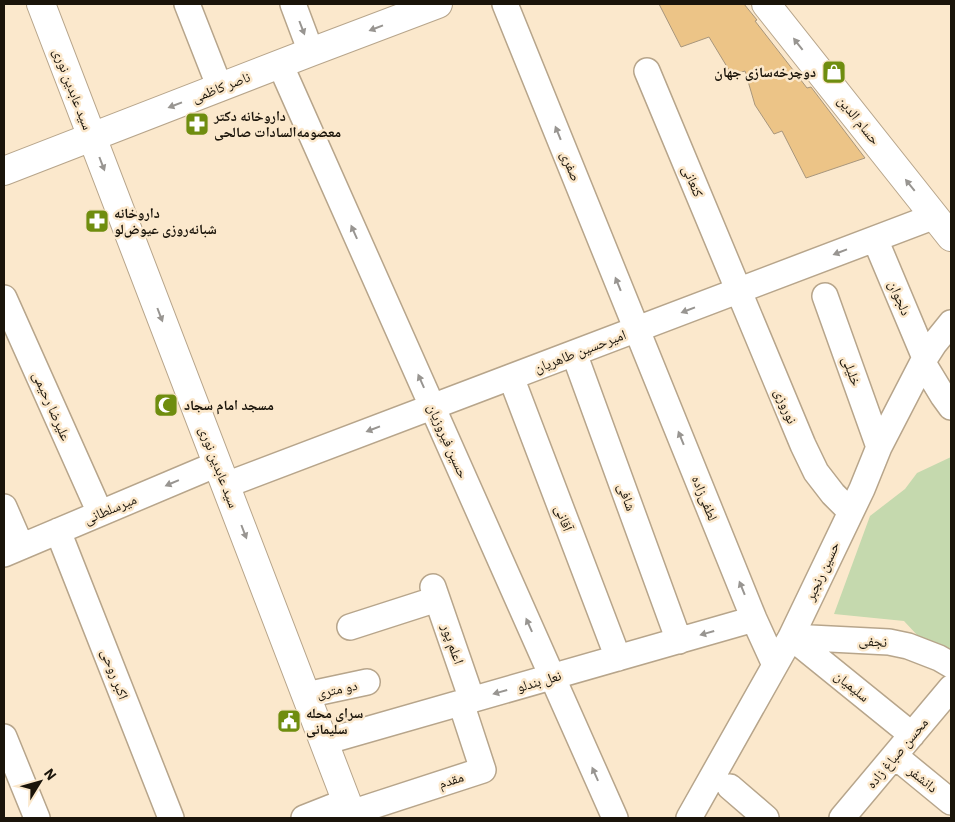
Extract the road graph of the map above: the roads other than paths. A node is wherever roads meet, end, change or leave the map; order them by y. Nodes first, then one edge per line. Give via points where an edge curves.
1 (41, 4) edge
2 (187, 4) edge
3 (293, 4) edge
4 (438, 4) edge
5 (505, 4) edge
6 (766, 4) edge
7 (400, 10) edge
8 (311, 52) junction
9 (280, 64) junction
10 (647, 71) dead end
11 (220, 88) junction
12 (92, 137) junction
13 (5, 168) edge
14 (943, 226) edge
15 (875, 238) junction
16 (738, 291) junction
17 (825, 296) dead end
18 (4, 298) edge
19 (951, 323) edge
20 (637, 329) junction
21 (574, 353) junction
22 (924, 361) junction
23 (511, 377) junction
24 (432, 407) junction
25 (951, 407) edge
26 (880, 447) junction
27 (221, 475) junction
28 (4, 507) edge
29 (850, 511) junction
30 (100, 513) junction
31 (58, 531) junction
32 (12, 550) edge
33 (754, 619) junction
34 (350, 627) dead end
35 (791, 637) junction
36 (679, 641) junction
37 (618, 658) junction
38 (775, 665) junction
39 (951, 665) edge
40 (552, 677) junction
41 (367, 682) dead end
42 (951, 688) edge
43 (306, 695) junction
44 (467, 702) junction
45 (912, 735) junction
46 (4, 737) edge
47 (324, 742) junction
48 (895, 756) junction
49 (730, 787) dead end
50 (951, 802) edge
51 (350, 810) edge
52 (847, 817) edge
53 (37, 818) edge
54 (171, 818) edge
55 (304, 818) edge
56 (615, 818) edge
57 (689, 818) edge
58 (766, 818) edge

1 - 12 main road, سید عابدین نوری
2 - 11 street
3 -> 8 street
4 - 7 main road, ناصر کاظمی
20 -> 5 street, صفری
14 -> 6 main road, حسام الدین
7 -> 8 main road, ناصر کاظمی
8 - 9 main road, ناصر کاظمی
9 - 11 main road, ناصر کاظمی
24 -> 9 street, حسین فیروزیان
10 - 16 street, کنعانی
11 -> 12 main road, ناصر کاظمی
12 - 13 main road, ناصر کاظمی
12 -> 27 main road, سید عابدین نوری
14 - 15 street, امیرحسین طاهریان
15 -> 16 street, امیرحسین طاهریان
15 - 22 street, دلجوان
16 -> 20 street, امیرحسین طاهریان
16 - 29 street, نوروزی via 816,472
17 - 26 street, خلیلی
18 - 30 street, علیرضا رحیمی
19 - 22 street, حسین رنجبر
20 - 21 street, امیرحسین طاهریان
33 -> 20 street, لطفی‌زاده
21 - 23 street, امیرحسین طاهریان
21 - 36 street, شافی
22 - 25 street, دلجوان
22 - 26 street, حسین رنجبر
23 - 24 street, امیرحسین طاهریان
23 - 37 street, آقانی
24 -> 27 street, امیرحسین طاهریان
40 -> 24 street, حسین فیروزیان
26 - 29 street, حسین رنجبر
27 -> 30 street, میرسلطانی
27 -> 43 main road, سید عابدین نوری
28 - 32 street
29 - 35 street, حسین رنجبر
30 - 31 street, میرسلطانی
31 - 32 street, میرسلطانی
31 - 54 street, اکبر روحی
33 -> 36 street, نعل بندلو
33 - 38 street, لطفی‌زاده
34 - 44 street, اعلم پور via 435,593
35 - 38 street, حسین رنجبر
35 - 39 street, نجفی via 889,642 908,646
35 - 45 street, سلیمیان
36 - 37 street, نعل بندلو
37 - 40 street, نعل بندلو
38 - 57 street, حسین رنجبر
40 -> 44 street, نعل بندلو
56 -> 40 street, حسین فیروزیان
41 - 43 street, دو متری
42 - 45 street, محسن صباغ زاده
43 - 47 main road, سید عابدین نوری
44 - 47 street, نعل بندلو
44 - 51 street, مقدم via 483,770
45 - 48 street, محسن صباغ زاده
46 - 53 street
47 - 51 main road, سید عابدین نوری
48 - 50 street, دانشفر
48 - 52 street, محسن صباغ زاده
49 - 58 street
51 - 55 street

